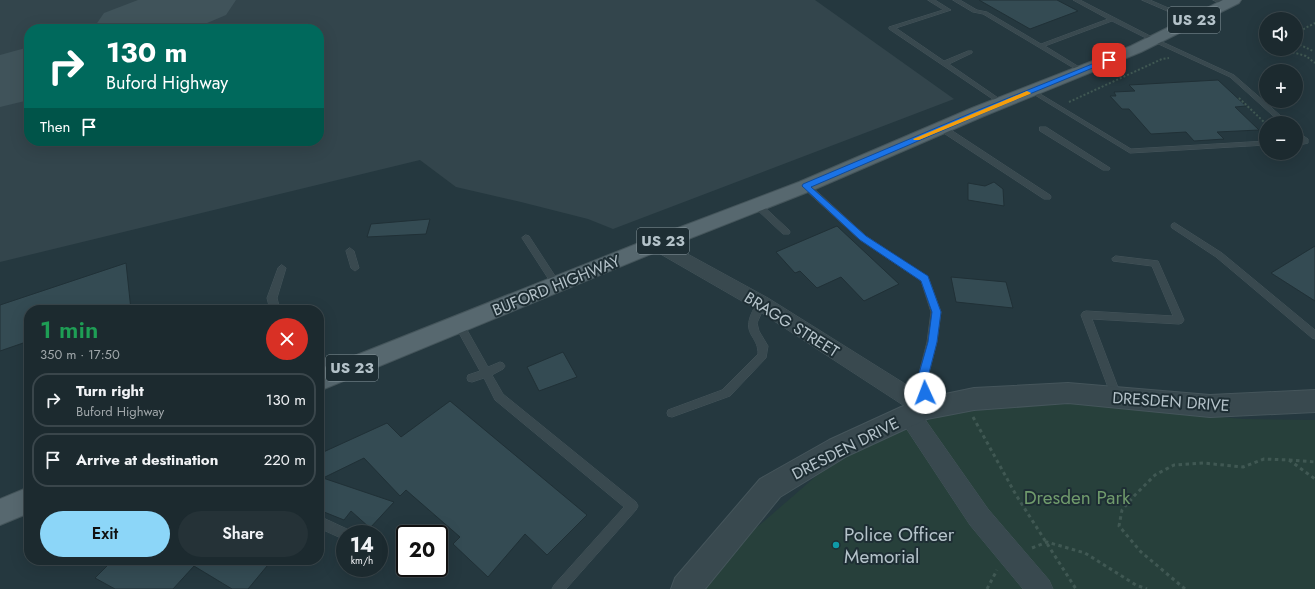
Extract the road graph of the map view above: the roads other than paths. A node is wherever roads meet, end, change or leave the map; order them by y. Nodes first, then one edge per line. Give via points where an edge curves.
1 (931, 0) edge
2 (956, 0) edge
3 (1076, 0) edge
4 (1145, 0) edge
5 (1225, 1) edge
6 (1112, 19) junction
7 (1193, 20) junction
8 (1154, 40) junction
9 (1041, 46) junction
10 (970, 52) dead end
11 (943, 64) junction
12 (1082, 71) junction
13 (1032, 91) junction
14 (1002, 103) junction
15 (1277, 116) edge
16 (942, 128) junction
17 (1043, 129) dead end
18 (1259, 143) edge
19 (1106, 168) dead end
20 (806, 186) junction
21 (1047, 197) dead end
22 (757, 205) junction
23 (1175, 226) dead end
24 (786, 232) dead end
25 (526, 238) dead end
26 (656, 244) junction
27 (350, 251) dead end
28 (1116, 259) dead end
29 (282, 268) dead end
30 (355, 268) dead end
31 (556, 284) junction
32 (761, 303) junction
33 (274, 305) edge
34 (459, 324) junction
35 (1315, 335) edge
36 (500, 366) dead end
37 (486, 373) junction
38 (472, 378) dead end
39 (324, 379) edge
40 (1117, 398) junction
41 (1315, 401) edge
42 (918, 412) junction
43 (672, 413) dead end
44 (24, 502) edge
45 (0, 512) edge
46 (324, 524) edge
47 (336, 529) edge
48 (558, 589) edge
49 (686, 589) edge
50 (1040, 589) edge

1 - 11 lane via 948,10 891,28
2 - 9 lane via 975,11 985,13
3 - 6 lane
4 - 7 lane
5 - 7 main road, BUFORD HIGHWAY / US 23
6 - 8 lane
6 - 9 lane
7 - 8 main road, BUFORD HIGHWAY / US 23
8 - 12 main road, BUFORD HIGHWAY / US 23
8 - 15 lane via 1232,76
9 - 12 lane
10 - 11 lane
11 - 14 lane
12 - 13 main road, BUFORD HIGHWAY / US 23
13 - 14 main road, BUFORD HIGHWAY / US 23
13 - 18 lane via 1130,150
14 - 16 main road, BUFORD HIGHWAY / US 23
16 - 20 main road, BUFORD HIGHWAY / US 23
16 - 21 lane
17 - 19 lane
20 - 22 main road, BUFORD HIGHWAY / US 23
20 - 42 lane via 863,238 925,279 936,312
22 - 24 lane
22 - 26 main road, BUFORD HIGHWAY / US 23
23 - 35 lane via 1219,255
25 - 31 lane
26 - 31 main road, BUFORD HIGHWAY / US 23
26 - 32 street, BRAGG STREET
27 - 30 lane
28 - 40 lane via 1156,263 1179,320 1086,315
29 - 33 lane via 272,298
31 - 34 main road, BUFORD HIGHWAY / US 23
32 - 42 street, BRAGG STREET
32 - 43 lane via 752,324 762,346 763,355 726,393
34 - 37 lane
34 - 39 main road, BUFORD HIGHWAY / US 23
36 - 37 lane
37 - 38 lane
37 - 48 lane via 498,397 632,506
40 - 41 street, DRESDEN DRIVE via 1210,406
40 - 42 street, DRESDEN DRIVE via 1068,393 1022,395 974,400
42 - 49 street, DRESDEN DRIVE via 838,448 770,488
42 - 50 street via 979,518
44 - 45 main road
46 - 47 lane

